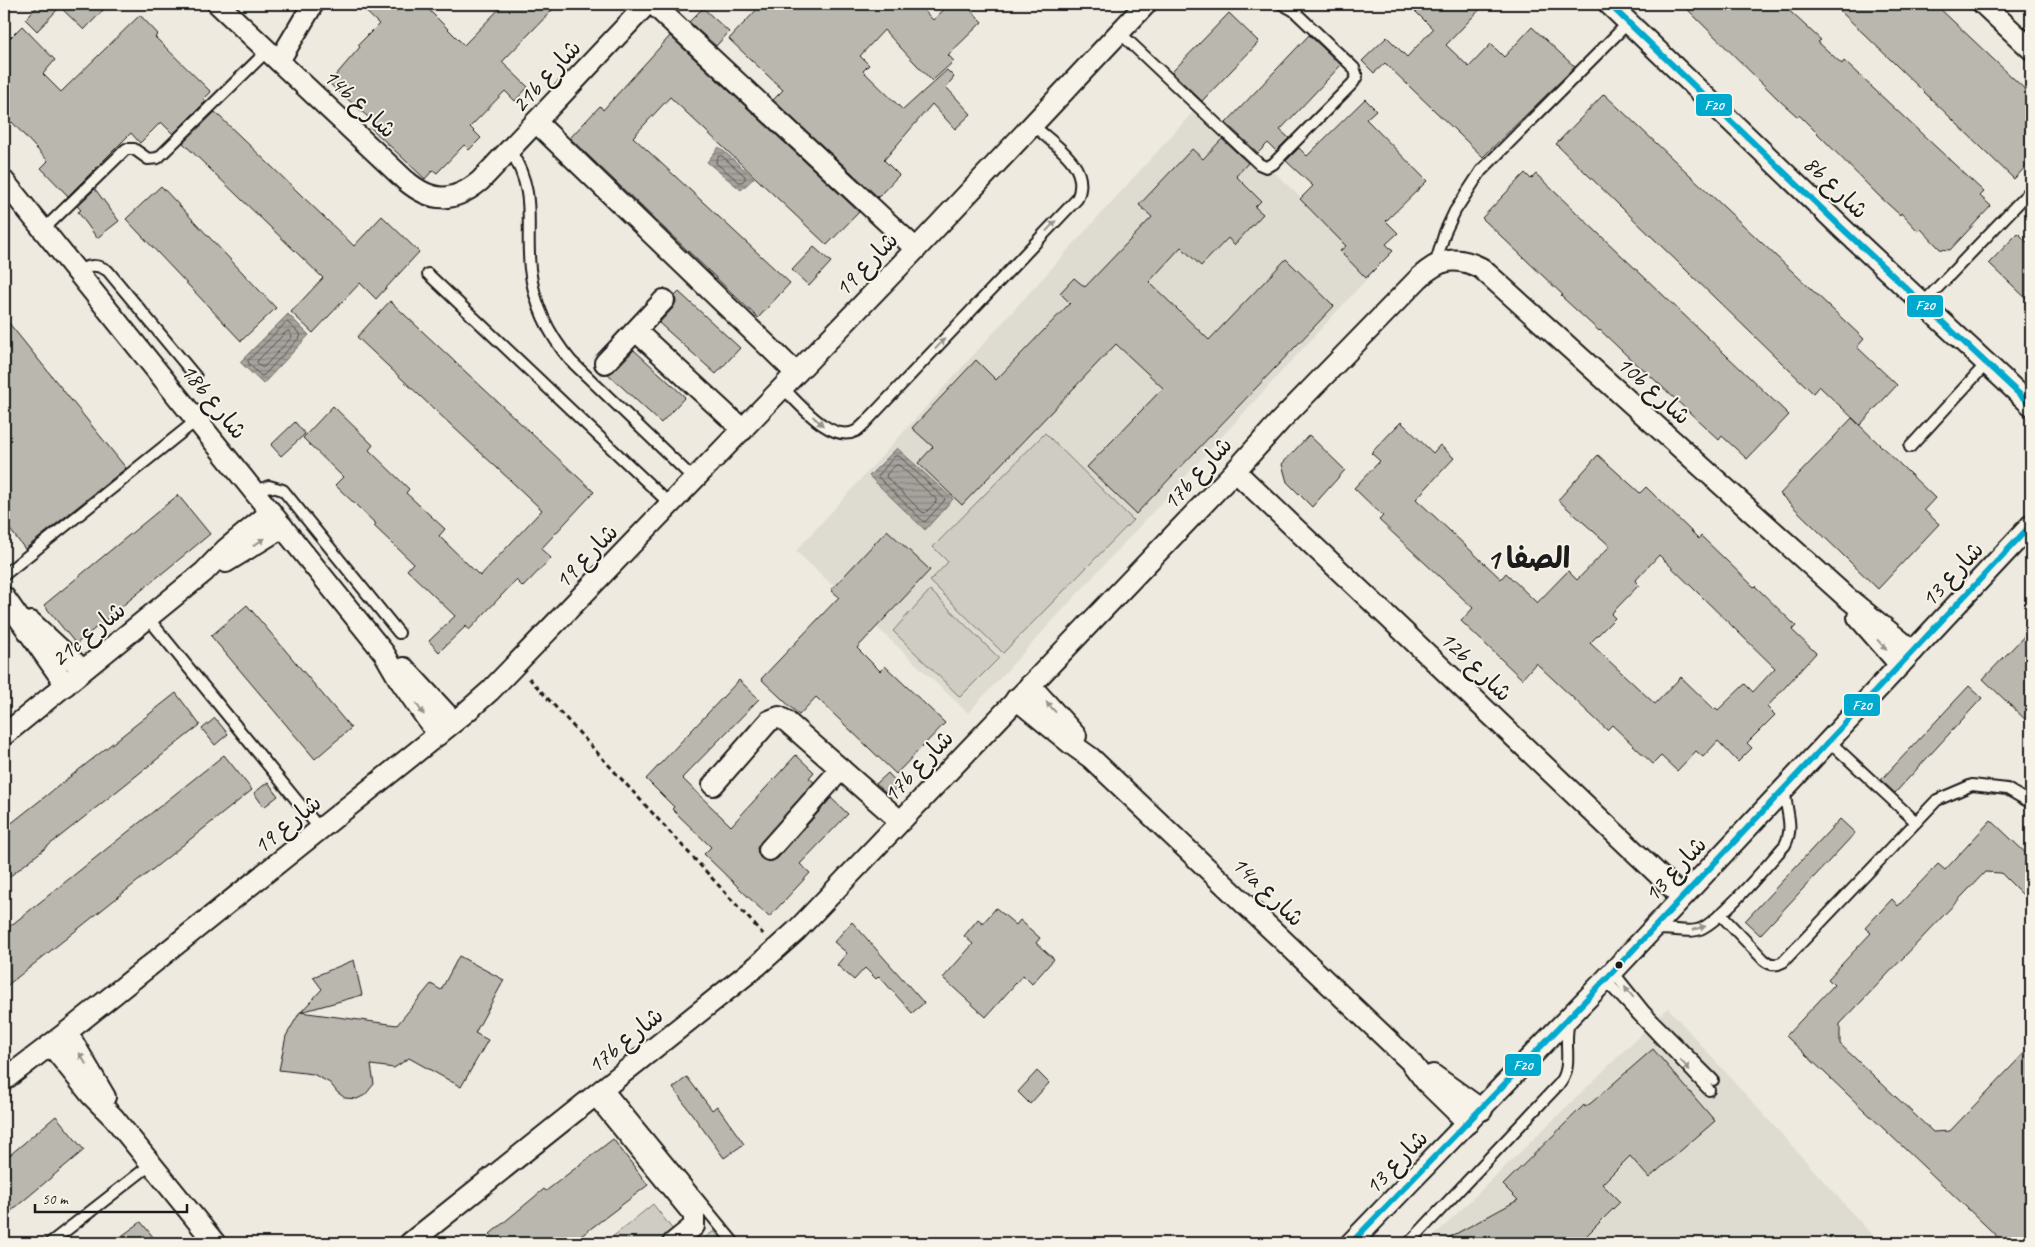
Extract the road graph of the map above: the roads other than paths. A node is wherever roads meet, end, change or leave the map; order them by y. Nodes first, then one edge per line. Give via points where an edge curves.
1 (218, 4) edge
2 (312, 4) edge
3 (647, 4) edge
4 (653, 4) edge
5 (1146, 4) edge
6 (1282, 4) edge
7 (1609, 4) edge
8 (1983, 4) edge
9 (1628, 23) junction
10 (1120, 33) junction
11 (2031, 49) edge
12 (270, 53) junction
13 (536, 122) junction
14 (1033, 125) junction
15 (510, 150) junction
16 (480, 180) joint
17 (4, 181) edge
18 (2031, 190) edge
19 (43, 230) junction
20 (916, 249) junction
21 (1435, 265) junction
22 (77, 272) junction
23 (428, 274) dead end
24 (1419, 278) joint
25 (664, 300) dead end
26 (1923, 303) junction
27 (636, 331) junction
28 (605, 363) dead end
29 (1987, 363) junction
30 (196, 377) dead end
31 (790, 381) junction
32 (2031, 405) edge
33 (197, 420) junction
34 (742, 430) junction
35 (1910, 447) dead end
36 (1235, 471) junction
37 (695, 480) junction
38 (254, 492) junction
39 (671, 505) junction
40 (277, 519) junction
41 (2031, 525) edge
42 (4, 575) edge
43 (8, 602) edge
44 (148, 618) junction
45 (399, 633) dead end
46 (384, 653) junction
47 (1907, 658) junction
48 (83, 670) junction
49 (66, 685) junction
50 (1023, 692) junction
51 (454, 722) junction
52 (4, 735) edge
53 (438, 735) junction
54 (1829, 741) junction
55 (841, 769) junction
56 (713, 785) dead end
57 (1785, 789) junction
58 (2031, 804) edge
59 (900, 820) junction
60 (1916, 822) junction
61 (320, 829) junction
62 (769, 850) dead end
63 (1682, 897) junction
64 (1720, 914) junction
65 (1651, 931) junction
66 (1609, 976) junction
67 (1570, 1017) junction
68 (67, 1032) junction
69 (51, 1045) junction
70 (4, 1080) edge
71 (1711, 1085) dead end
72 (601, 1091) junction
73 (1475, 1116) junction
74 (114, 1118) junction
75 (150, 1164) junction
76 (50, 1243) edge
77 (215, 1243) edge
78 (410, 1243) edge
79 (673, 1243) edge
80 (734, 1243) edge
81 (1351, 1243) edge
82 (1409, 1243) edge

1 - 12 street, 14b شارع
2 - 12 street
3 - 13 street, 21b شارع
4 - 20 street
5 - 10 street, شارع 19
6 - 10 lane via 1293,10 1354,68 1357,76 1273,164 1266,167 1258,164
7 - 9 street, 8b شارع
8 - 11 street
9 - 21 lane via 1481,171 1455,211
9 - 26 street, 8b شارع
10 - 14 street, شارع 19
12 - 16 street, 14b شارع via 416,189 428,196 443,198 457,196
12 - 19 lane via 158,158 148,159 134,149 126,149
13 - 15 street, 21b شارع
13 - 31 street
14 - 20 street, شارع 19
31 -> 14 lane via 824,426 833,432 845,434 856,431 865,423 1077,199 1082,182 1077,167
15 - 16 street, 21b شارع
15 - 37 lane via 527,188 532,281 538,308 547,327 571,361
17 - 19 street, 18b شارع
18 - 26 lane
19 - 22 street, 18b شارع
20 - 31 street, شارع 19
21 - 24 street, 10b شارع
21 - 47 street, 10b شارع via 1459,260 1481,268 1845,596
22 - 30 lane via 96,265 108,271
22 - 33 street, 18b شارع
23 - 39 lane
24 - 36 street, 17b شارع
25 - 27 street
26 - 29 street, 8b شارع
27 - 28 street
27 - 34 street
29 - 32 street, 8b شارع
29 - 35 lane
31 - 34 street, شارع 19
33 - 38 street, 18b شارع
33 - 42 lane
34 - 37 street, شارع 19
36 - 50 street, 17b شارع
36 - 63 street, 12b شارع
37 - 39 street, شارع 19
38 - 40 street, 18b شارع
38 - 45 lane via 269,486 283,490
39 - 51 street, شارع 19 via 517,664
40 - 44 street, 21c شارع via 226,549 204,572
40 - 46 street, 18b شارع
41 - 47 street, شارع 13
43 - 48 street
43 - 49 street
44 - 48 street, 21c شارع
44 - 61 lane
46 - 51 street, 18b شارع via 409,674
46 -> 53 street, 18b شارع
47 - 54 street, شارع 13
48 - 49 street, 21c شارع
49 - 52 street, 21c شارع
50 - 59 street, 17b شارع
50 - 73 street, 14a شارع via 1070,743 1091,758 1410,1061 1426,1082
51 - 53 street, شارع 19
53 - 61 street, شارع 19
54 - 57 street, شارع 13
54 - 60 lane
55 - 56 street via 783,718 776,717
55 - 59 street
55 - 62 street
57 - 63 street, شارع 13
57 - 64 lane via 1791,828 1786,845
58 - 60 lane via 2007,790 1972,785 1936,800
59 - 72 street, 17b شارع via 776,949
60 - 64 lane via 1783,962 1768,963
61 - 68 street, شارع 19
63 - 65 street, شارع 13
65 -> 64 lane via 1663,928 1696,930
65 - 66 street, شارع 13
66 - 67 street, شارع 13
66 - 71 lane
67 - 73 street, شارع 13
67 - 82 lane via 1565,1042 1568,1070 1561,1082
68 - 69 street, شارع 19
74 -> 68 street via 102,1090
69 - 70 street, شارع 19
69 - 74 street
72 - 78 street, 17b شارع
72 - 79 street via 694,1215 694,1226
72 - 80 lane
73 - 81 street, شارع 13
74 - 75 street
75 - 76 lane
75 - 77 street

